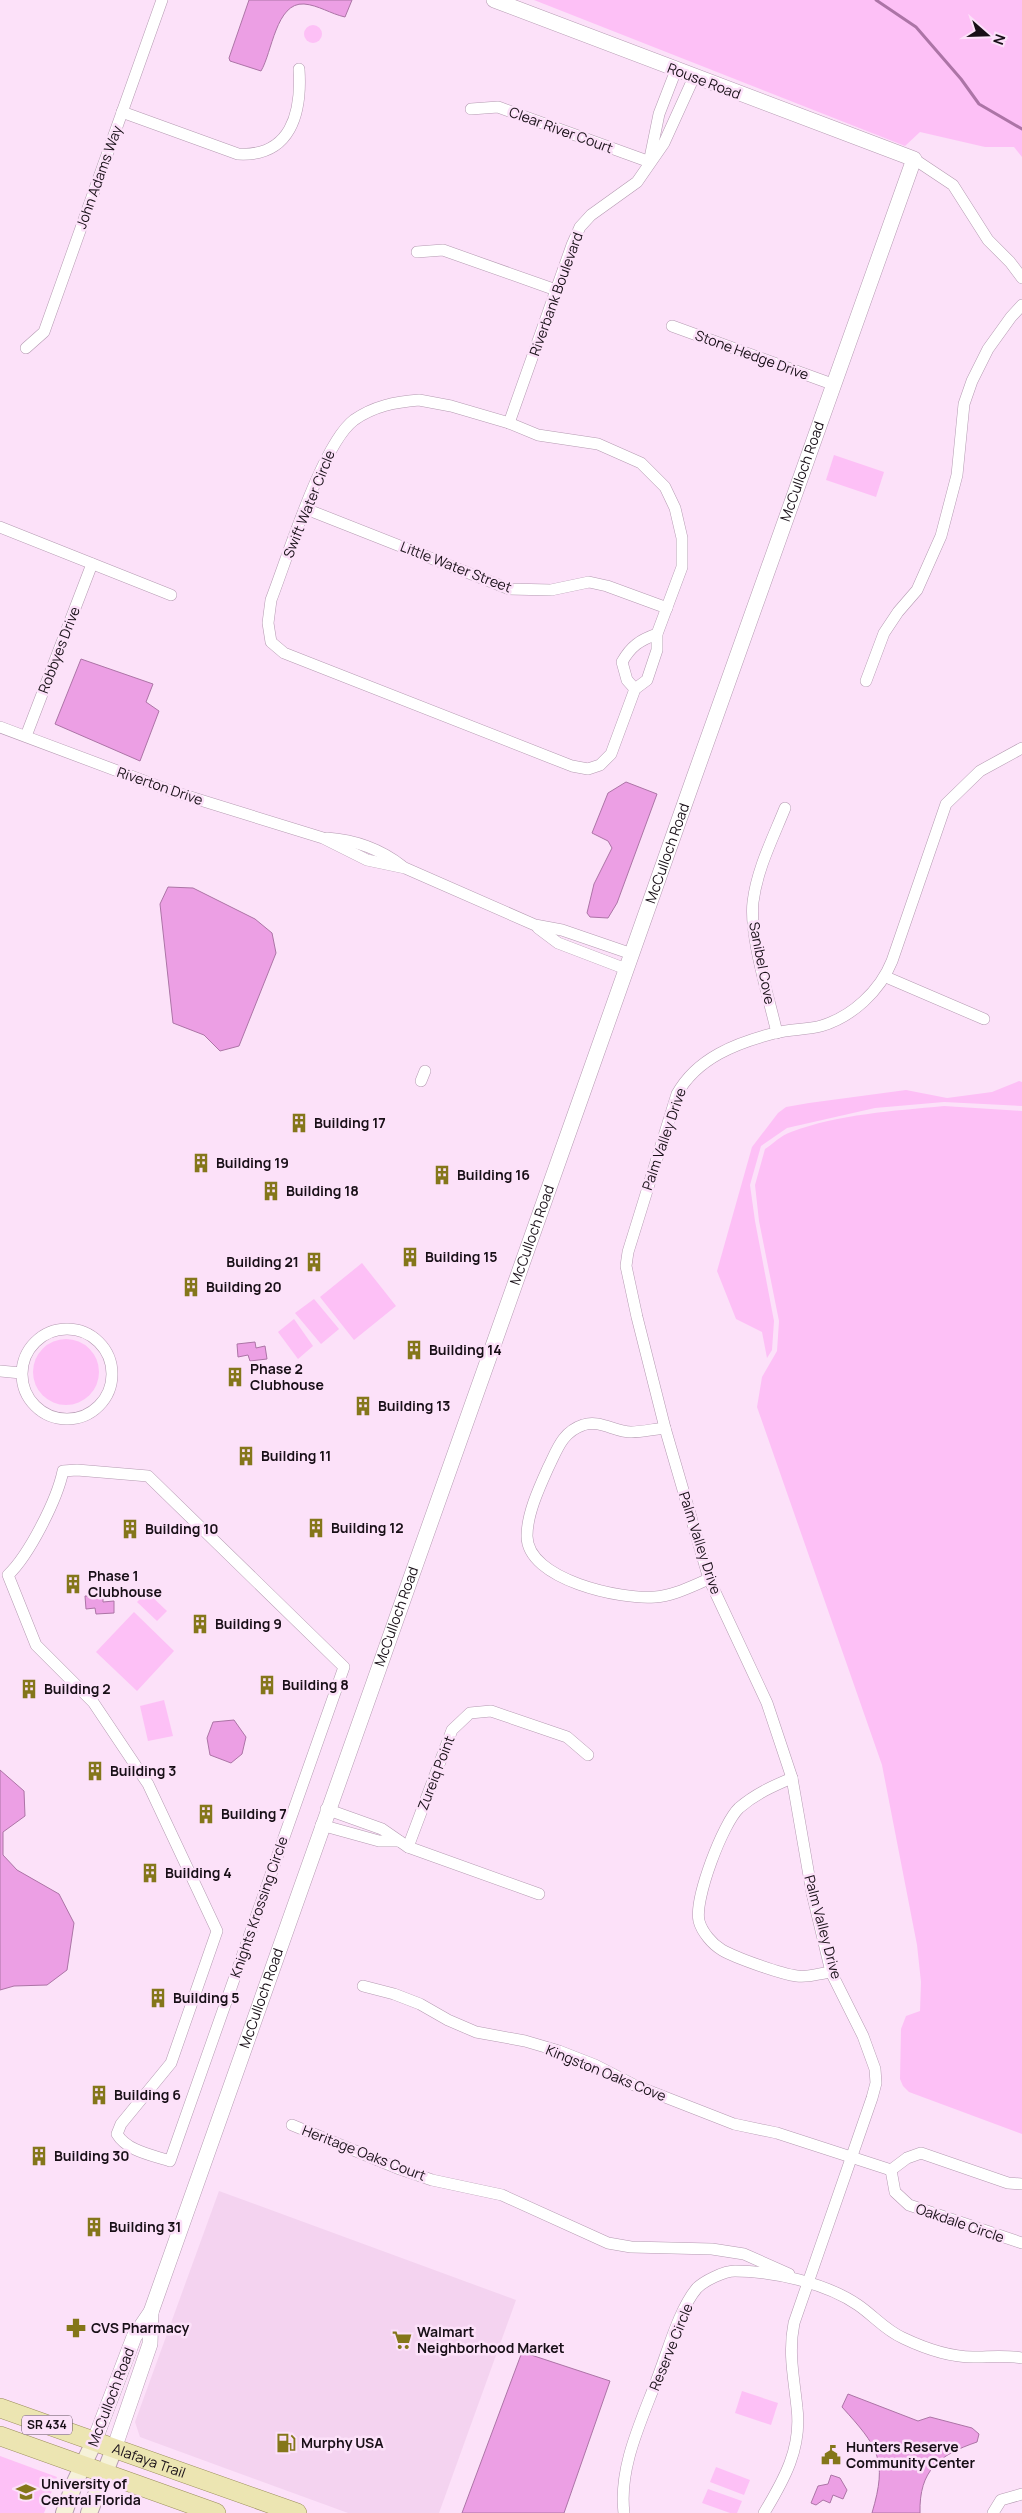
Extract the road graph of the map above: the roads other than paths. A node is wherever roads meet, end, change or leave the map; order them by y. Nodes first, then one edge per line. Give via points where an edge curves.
1 (162, 0) edge
2 (494, 0) edge
3 (299, 69) dead end
4 (676, 70) junction
5 (694, 77) junction
6 (471, 109) dead end
7 (122, 112) junction
8 (914, 159) junction
9 (650, 162) junction
10 (417, 252) dead end
11 (1022, 278) edge
12 (556, 290) junction
13 (1022, 306) edge
14 (672, 326) dead end
15 (26, 348) dead end
16 (832, 384) junction
17 (509, 423) junction
18 (306, 509) junction
19 (0, 527) edge
20 (92, 564) junction
21 (171, 595) dead end
22 (666, 608) junction
23 (657, 634) junction
24 (866, 682) dead end
25 (635, 689) junction
26 (0, 727) edge
27 (26, 736) junction
28 (1022, 748) edge
29 (785, 808) dead end
30 (535, 925) junction
31 (632, 954) junction
32 (626, 969) junction
33 (886, 977) junction
34 (984, 1019) dead end
35 (776, 1033) junction
36 (0, 1372) edge
37 (21, 1373) junction
38 (665, 1428) junction
39 (77, 1470) joint
40 (709, 1579) junction
41 (588, 1755) dead end
42 (792, 1778) junction
43 (326, 1809) junction
44 (365, 1823) junction
45 (321, 1825) junction
46 (361, 1836) junction
47 (404, 1844) junction
48 (539, 1894) dead end
49 (831, 1972) junction
50 (363, 1986) dead end
51 (292, 2125) dead end
52 (852, 2158) junction
53 (892, 2170) junction
54 (1022, 2184) edge
55 (1022, 2243) edge
56 (807, 2282) junction
57 (151, 2312) junction
58 (1022, 2358) edge
59 (0, 2408) edge
60 (0, 2436) edge
61 (94, 2442) junction
62 (114, 2449) junction
63 (83, 2466) junction
64 (104, 2474) junction
65 (1022, 2494) edge
66 (64, 2513) edge
67 (89, 2513) edge
68 (216, 2513) edge
69 (297, 2513) edge
70 (624, 2513) edge
71 (764, 2513) edge
72 (993, 2513) edge

1 - 7 street, John Adams Way
2 - 4 street, Rouse Road
3 - 7 street via 301,93 287,135 279,144 255,155 238,154
4 - 5 street, Rouse Road
4 - 9 street, Riverbank Boulevard via 659,114
5 - 8 street, Rouse Road
5 - 9 street, Riverbank Boulevard via 664,143
6 - 9 street, Clear River Court via 498,107
7 - 15 street, John Adams Way via 44,332
8 - 11 street via 953,185 988,240
8 - 16 street, McCulloch Road
9 - 12 street, Riverbank Boulevard via 637,182 591,215 580,227
10 - 12 street via 443,250
12 - 17 street, Riverbank Boulevard
13 - 24 street via 988,349 972,381 964,404 957,475 941,536 917,590 884,633
14 - 16 street, Stone Hedge Drive
16 - 31 street, McCulloch Road
17 - 18 street, Swift Water Circle via 419,400 386,403 354,420 337,438
17 - 22 street, Swift Water Circle via 538,435 598,444 642,463 665,487 675,508 682,538 682,567
18 - 22 street, Little Water Street via 509,589 551,590 589,582
18 - 25 street, Swift Water Circle via 271,600 268,623 271,642 284,653 572,766 588,769 600,765 611,754
19 - 20 street
20 - 21 street
20 - 27 street, Robbyes Drive
22 - 23 street, Swift Water Circle
23 - 25 street, Swift Water Circle via 657,650 647,680
23 - 25 street via 630,648 622,662 627,680
26 - 27 street, Riverton Drive
27 - 30 street, Riverton Drive via 171,791 323,838 348,839 371,847 405,868
28 - 33 street, Palm Valley Drive via 980,771 946,804
29 - 35 street, Sanibel Cove via 760,871 752,923
30 - 31 street, Riverton Drive via 562,930
30 - 32 street, Riverton Drive via 558,943
31 - 32 street, McCulloch Road
32 - 43 street, McCulloch Road
33 - 34 street
33 - 35 street, Palm Valley Drive via 867,999 848,1013 822,1026
35 - 38 street, Palm Valley Drive via 714,1055 682,1085 633,1231 626,1266 628,1283
36 - 37 street
37 - 37 street via 23,1388 31,1402 42,1413 62,1420 89,1414 101,1404 109,1390 112,1372 109,1357 100,1344 88,1334 73,1329 43,1335 31,1346
38 - 40 street, Palm Valley Drive
38 - 40 street via 629,1432 605,1425 584,1424 569,1431 557,1447 534,1503 527,1536 529,1547 542,1566 556,1574 625,1596 668,1595
39 - 39 street, Knights Krossing Circle via 148,1476 344,1667 170,2160 130,2147 121,2142 117,2134 121,2124 171,2062 217,1931 148,1784 93,1702 36,1645 8,1575 28,1548 59,1489 63,1471
40 - 42 street, Palm Valley Drive via 767,1703
41 - 47 street, Zureiq Point via 568,1737 491,1712 470,1713 452,1730
42 - 49 street, Palm Valley Drive via 812,1893
42 - 49 street via 765,1789 739,1808 727,1823 706,1876 699,1920 712,1942 723,1950 799,1977
43 - 44 street
43 - 45 street, McCulloch Road
44 - 46 street
44 - 47 street via 382,1829
45 - 46 street
45 - 57 street, McCulloch Road
46 - 47 street
47 - 48 street
49 - 52 street, Palm Valley Drive via 863,2036 875,2069 876,2083
50 - 52 street, Kingston Oaks Cove via 403,1997 476,2032 559,2051 596,2065 634,2085 734,2124 777,2133
51 - 56 street, Heritage Oaks Court via 432,2180 502,2195 608,2244 712,2249 744,2254
52 - 53 street
52 - 56 street, Palm Valley Drive
53 - 54 street via 907,2158 921,2153 1008,2183
53 - 55 street, Oakdale Circle via 895,2192 910,2205
56 - 58 street, Reserve Circle via 839,2294 858,2305 882,2326 934,2350 971,2357
56 - 70 street, Reserve Circle via 733,2271 698,2287 672,2339 626,2466 622,2496
56 - 71 street, Palm Valley Drive via 791,2339 791,2366 798,2409 796,2446 783,2482
57 - 61 street, McCulloch Road via 134,2337
57 - 62 street, McCulloch Road via 150,2344
59 - 61 main road, Alafaya Trail / SR 434
60 - 63 main road, Alafaya Trail / SR 434
61 - 62 main road, Alafaya Trail / SR 434
61 - 63 main road, McCulloch Road
62 - 64 main road, McCulloch Road
62 - 69 main road, Alafaya Trail / SR 434
63 - 64 main road, Alafaya Trail / SR 434
63 - 66 main road, McCulloch Road
64 - 67 main road, McCulloch Road
64 - 68 main road, Alafaya Trail / SR 434
65 - 72 street via 1001,2500

